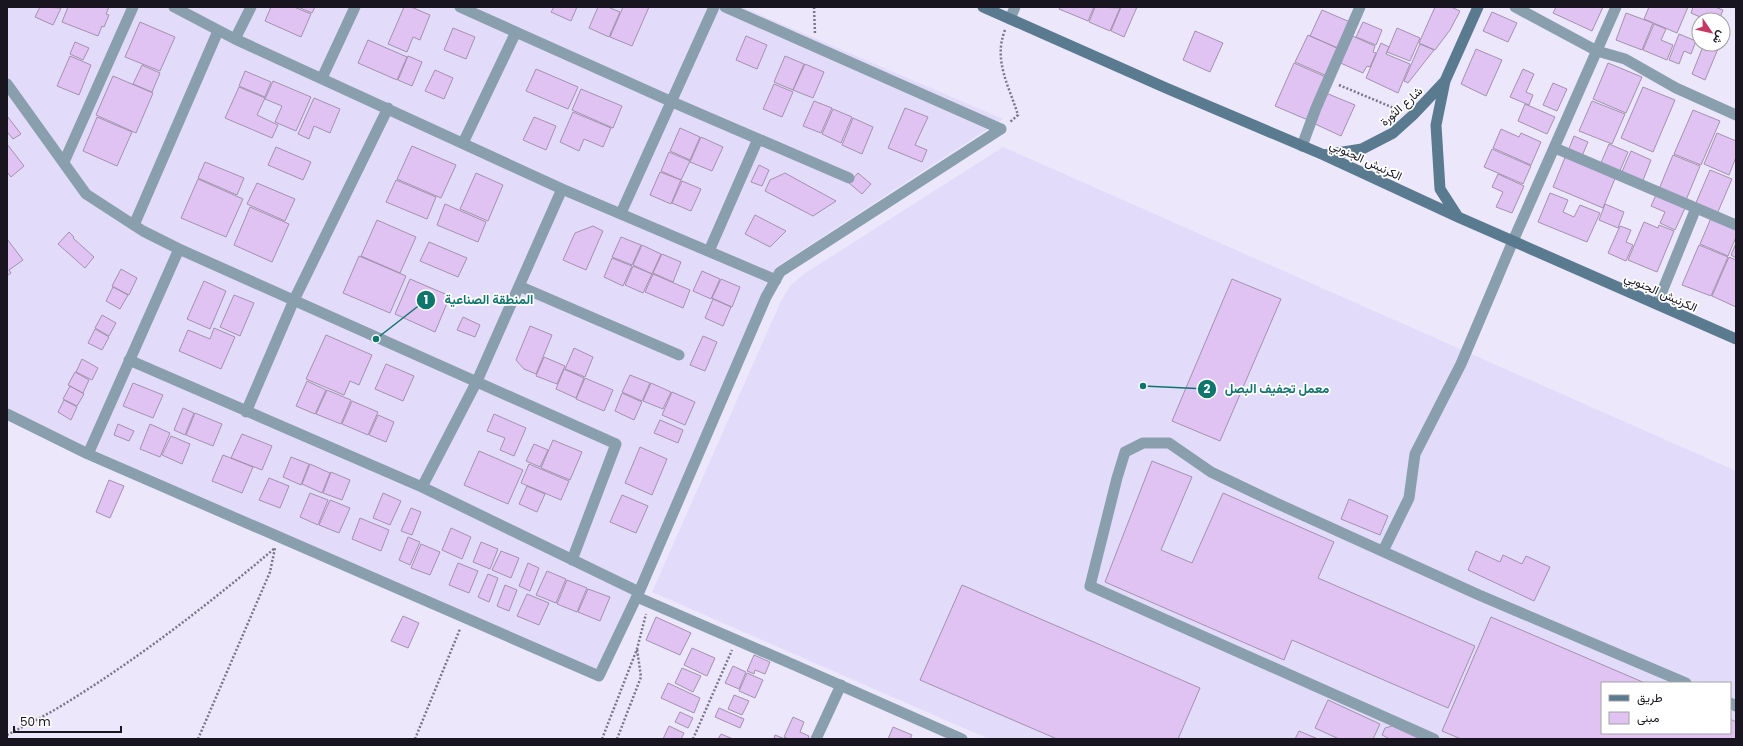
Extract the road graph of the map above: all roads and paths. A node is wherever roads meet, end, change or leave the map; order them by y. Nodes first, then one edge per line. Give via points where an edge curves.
1 (133, 7) edge
2 (174, 7) edge
3 (251, 7) edge
4 (355, 7) edge
5 (460, 7) edge
6 (714, 7) edge
7 (724, 7) edge
8 (814, 7) edge
9 (983, 7) edge
10 (1015, 7) edge
11 (1360, 7) edge
12 (1478, 7) edge
13 (1515, 7) edge
14 (1616, 7) edge
15 (1010, 19) junction
16 (218, 31) junction
17 (516, 32) junction
18 (235, 39) junction
19 (811, 45) junction
20 (1597, 51) junction
21 (322, 78) junction
22 (1328, 81) junction
23 (1445, 81) junction
24 (7, 84) edge
25 (670, 101) junction
26 (388, 108) junction
27 (1413, 115) junction
28 (1736, 115) edge
29 (1001, 129) junction
30 (758, 139) junction
31 (463, 143) junction
32 (1302, 146) junction
33 (1555, 148) junction
34 (1324, 155) junction
35 (64, 162) junction
36 (849, 178) dead end
37 (562, 189) junction
38 (1696, 208) junction
39 (621, 213) junction
40 (1458, 217) junction
41 (134, 225) junction
42 (1736, 225) edge
43 (1513, 241) junction
44 (179, 249) junction
45 (709, 251) junction
46 (776, 280) junction
47 (519, 286) junction
48 (294, 300) junction
49 (1657, 304) junction
50 (1736, 339) edge
51 (679, 355) dead end
52 (129, 360) junction
53 (478, 381) junction
54 (246, 412) junction
55 (7, 414) edge
56 (88, 454) junction
57 (422, 487) junction
58 (285, 539) junction
59 (275, 548) junction
60 (1383, 551) junction
61 (572, 560) junction
62 (638, 594) junction
63 (649, 602) junction
64 (464, 617) junction
65 (736, 639) junction
66 (637, 649) junction
67 (1684, 682) edge
68 (840, 685) junction
69 (7, 735) edge
70 (198, 739) edge
71 (415, 739) edge
72 (602, 739) edge
73 (616, 739) edge
74 (693, 739) edge
75 (816, 739) edge
76 (962, 739) edge
77 (1434, 739) edge

1 - 35 street
2 - 16 street
3 - 18 street
4 - 21 street
5 - 17 street
6 - 25 street
7 - 19 street
8 - 19 path via 816,33
9 - 15 main road, الكرنيش الجنوبي
10 - 15 street
11 - 22 street
12 - 23 main road, شارع الثورة
13 - 20 street
14 - 20 street
15 - 29 path via 1002,38 1000,66 1018,115
15 - 32 main road, الكرنيش الجنوبي
16 - 18 street
16 - 41 street
17 - 25 street
17 - 31 street
18 - 21 street
19 - 29 street
20 - 28 street via 1625,59 1676,88
20 - 33 street
21 - 26 street
22 - 27 path
22 - 32 street
23 - 27 main road, شارع الثورة
23 - 40 main road, شارع الثورة via 1436,125 1440,189
24 - 35 street
25 - 30 street
25 - 39 street
26 - 31 street
26 - 48 street
27 - 34 main road, شارع الثورة via 1393,133 1362,149
29 - 46 street via 780,272
30 - 36 street
30 - 45 street
31 - 37 street
32 - 34 main road, الكرنيش الجنوبي
33 - 38 street
33 - 43 street
34 - 40 main road, الكرنيش الجنوبي
35 - 41 street via 86,194
37 - 39 street
37 - 47 street
38 - 42 street
38 - 49 street
39 - 45 street
40 - 43 main road, الكرنيش الجنوبي
41 - 44 street
43 - 49 main road, الكرنيش الجنوبي
43 - 60 street via 1462,364 1415,454 1409,498
44 - 48 street
44 - 52 street
45 - 46 street
46 - 62 street via 766,297
47 - 51 street
47 - 53 street
48 - 53 street
48 - 54 street
49 - 50 main road, الكرنيش الجنوبي
52 - 54 street
52 - 56 street
53 - 57 street
53 - 61 street via 616,444
54 - 57 street
55 - 56 street
56 - 58 street
57 - 61 street
58 - 59 path
58 - 64 street
59 - 69 path via 203,607 125,665 64,704
59 - 70 path via 270,572
60 - 67 street
60 - 77 street via 1211,472 1169,443 1144,444 1125,452 1090,586
61 - 62 street
62 - 63 street
62 - 64 street via 599,676
63 - 65 street
63 - 66 path
64 - 71 path
65 - 68 street
65 - 74 path
66 - 72 path
66 - 73 path via 641,677
68 - 75 street
68 - 76 street

